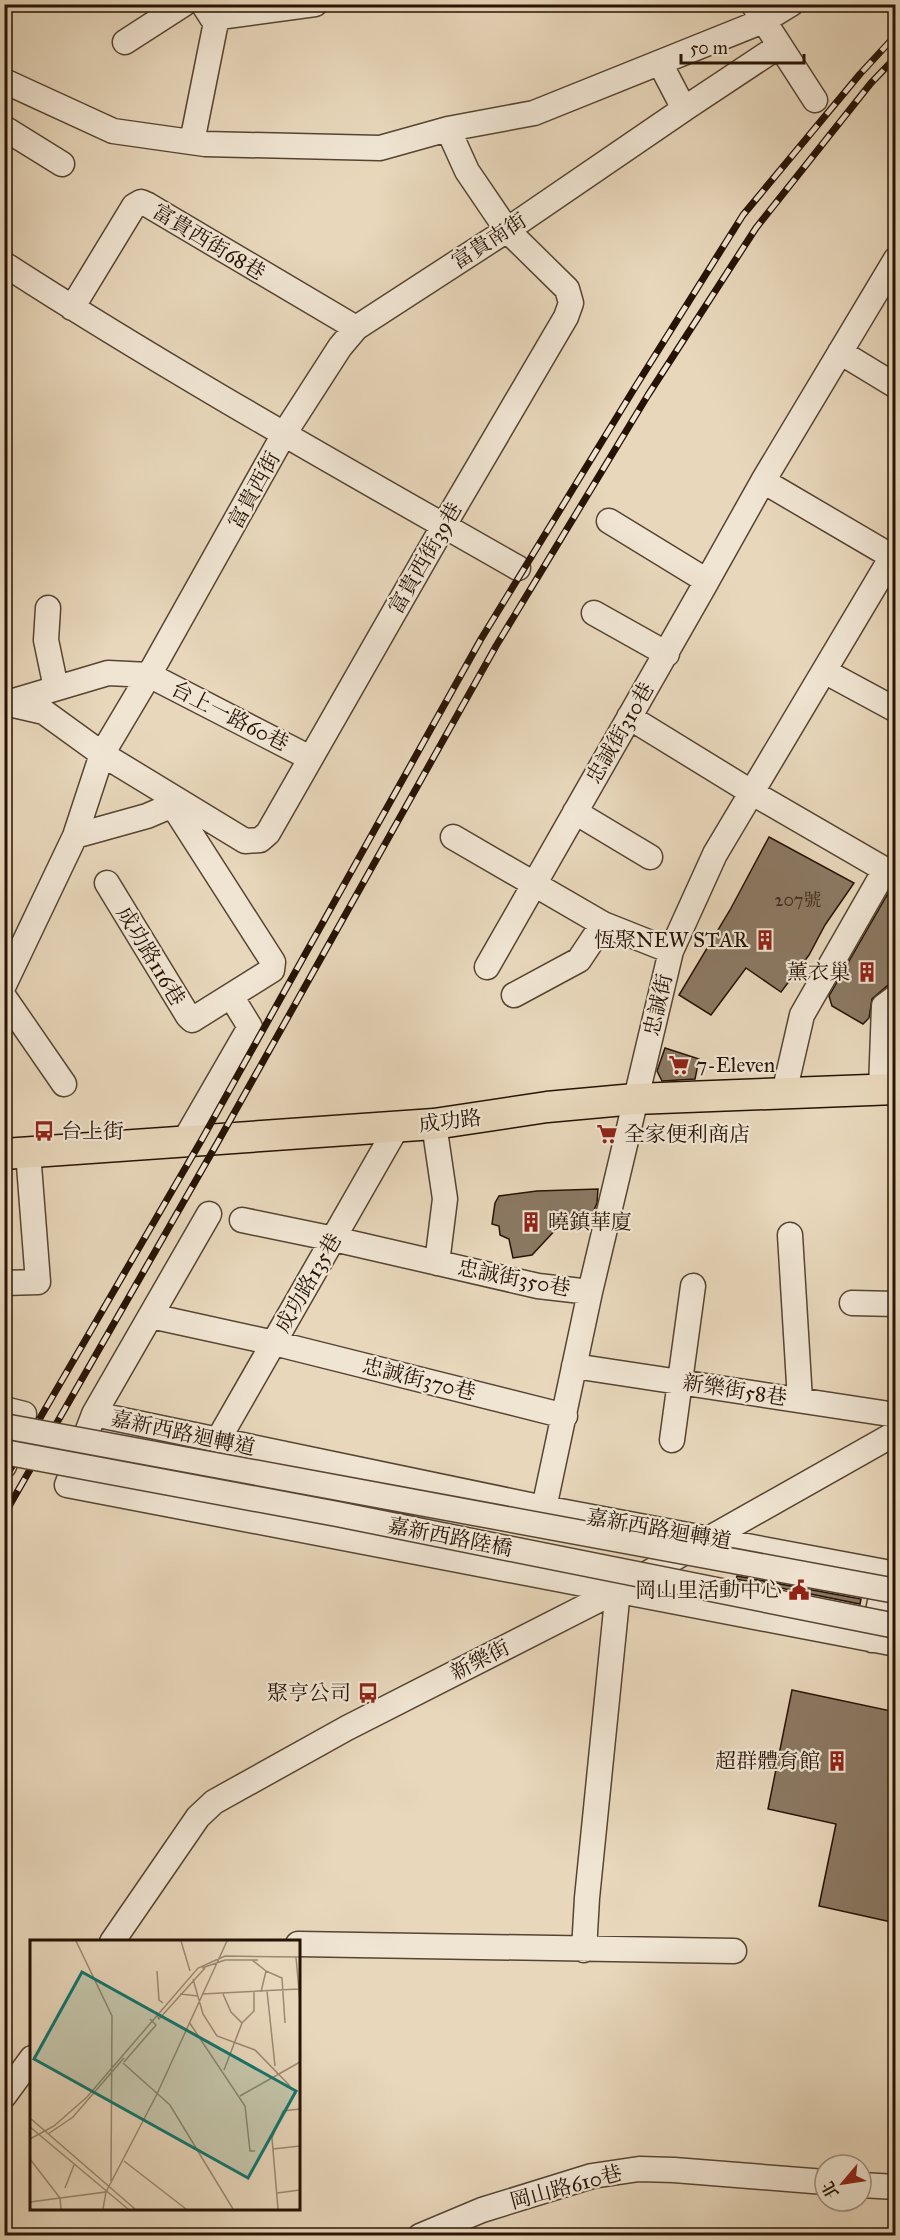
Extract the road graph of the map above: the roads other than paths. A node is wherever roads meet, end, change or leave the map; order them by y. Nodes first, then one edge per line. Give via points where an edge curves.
1 (184, 4) edge
2 (315, 4) edge
3 (790, 4) edge
4 (211, 13) edge
5 (758, 13) edge
6 (125, 42) dead end
7 (780, 46) junction
8 (660, 63) junction
9 (4, 81) edge
10 (815, 100) dead end
11 (684, 109) junction
12 (4, 128) edge
13 (448, 129) junction
14 (192, 142) junction
15 (62, 164) dead end
16 (507, 230) junction
17 (896, 259) edge
18 (4, 264) edge
19 (72, 308) junction
20 (356, 328) junction
21 (840, 352) junction
22 (896, 386) edge
23 (284, 434) junction
24 (763, 481) junction
25 (609, 521) dead end
26 (444, 525) junction
27 (894, 555) edge
28 (518, 568) dead end
29 (707, 581) junction
30 (48, 608) dead end
31 (594, 613) dead end
32 (667, 654) junction
33 (824, 671) junction
34 (150, 675) junction
35 (56, 688) junction
36 (5, 703) edge
37 (896, 710) edge
38 (629, 717) junction
39 (102, 754) junction
40 (310, 758) junction
41 (751, 792) junction
42 (575, 812) junction
43 (75, 836) junction
44 (453, 837) dead end
45 (650, 856) dead end
46 (890, 873) edge
47 (107, 883) dead end
48 (533, 886) junction
49 (603, 924) junction
50 (671, 951) junction
51 (487, 967) dead end
52 (4, 985) edge
53 (514, 995) dead end
54 (4, 996) edge
55 (231, 996) junction
56 (896, 998) edge
57 (64, 1084) dead end
58 (888, 1089) edge
59 (784, 1093) junction
60 (635, 1099) junction
61 (434, 1124) junction
62 (397, 1127) junction
63 (183, 1143) junction
64 (16, 1153) edge
65 (209, 1214) dead end
66 (242, 1220) dead end
67 (790, 1235) dead end
68 (334, 1239) junction
69 (437, 1263) junction
70 (4, 1283) edge
71 (693, 1286) dead end
72 (590, 1292) junction
73 (852, 1303) dead end
74 (896, 1304) edge
75 (151, 1316) junction
76 (274, 1343) junction
77 (574, 1366) junction
78 (680, 1382) junction
79 (800, 1400) junction
80 (4, 1409) edge
81 (94, 1414) junction
82 (896, 1415) edge
83 (565, 1416) junction
84 (4, 1426) edge
85 (896, 1433) edge
86 (218, 1440) junction
87 (672, 1440) dead end
88 (4, 1452) edge
89 (4, 1466) edge
90 (544, 1508) junction
91 (711, 1539) junction
92 (892, 1579) edge
93 (618, 1590) junction
94 (896, 1626) edge
95 (884, 1642) edge
96 (113, 1940) edge
97 (300, 1944) edge
98 (584, 1950) junction
99 (734, 1952) dead end
100 (30, 2061) edge
101 (4, 2096) edge
102 (813, 2181) edge
103 (873, 2186) edge
104 (896, 2187) edge
105 (420, 2235) edge

1 - 6 street
2 - 4 street
3 - 5 street
4 - 14 street
5 - 7 street
5 - 8 street
7 - 10 street
7 - 11 street, 富貴南街
8 - 11 street
8 - 13 street via 534,113
9 - 14 street via 113,131
11 - 16 street, 富貴南街
12 - 15 street
13 - 14 street via 380,148
13 - 16 street, 富貴西街39巷 via 467,171
16 - 20 street, 富貴南街
16 - 26 street, 富貴西街39巷 via 567,289 571,303
17 - 21 street, 忠誠街310巷
18 - 19 street, 富貴西街
19 - 20 street, 富貴西街68巷 via 134,206 141,202
19 - 23 street, 富貴西街
20 - 23 street, 富貴南街
21 - 22 street
21 - 24 street, 忠誠街310巷
23 - 26 street
23 - 34 street, 富貴西街
24 - 27 street
24 - 29 street, 忠誠街310巷
25 - 29 street
26 - 28 street
26 - 40 street, 富貴西街39巷
27 - 33 street, 忠誠街
29 - 32 street, 忠誠街310巷
30 - 35 street via 46,640
31 - 32 street
32 - 38 street, 忠誠街310巷
33 - 37 street
33 - 41 street, 忠誠街
34 - 35 street via 108,673
34 - 39 street, 富貴西街
34 - 40 street, 台上一路60巷
35 - 36 street
36 - 39 street via 44,712
38 - 41 street
38 - 42 street, 忠誠街310巷
39 - 40 street, 富貴西街39巷 via 245,841 260,840 268,833
39 - 43 street, 富貴西街
41 - 46 street
41 - 50 street, 忠誠街 via 715,854
42 - 45 street
42 - 48 street, 忠誠街310巷
43 - 52 street, 富貴西街
43 - 55 street via 168,807 175,809 273,962 272,970
44 - 48 street
46 - 59 street via 802,1015
47 - 55 street, 成功路116巷 via 192,1020
48 - 49 street
48 - 51 street, 忠誠街310巷
49 - 50 street
49 - 53 street via 579,960
50 - 60 street, 忠誠街
54 - 57 street
55 - 63 street via 250,1027
56 - 58 street via 884,1006
58 - 59 main road, 成功路
59 - 60 main road, 成功路
60 - 61 main road, 成功路
60 - 72 street, 忠誠街
61 - 62 main road, 成功路
61 - 69 street via 445,1198
62 - 63 main road, 成功路
62 - 68 street, 成功路135巷
63 - 64 main road, 成功路
64 - 70 street via 38,1282
65 - 75 street
66 - 68 street, 忠誠街350巷
67 - 79 street
68 - 69 street, 忠誠街350巷
68 - 76 street, 成功路135巷
69 - 72 street, 忠誠街350巷 via 538,1286
71 - 78 street
72 - 77 street, 忠誠街
73 - 74 street
75 - 76 street, 忠誠街370巷
75 - 81 street
76 - 83 street, 忠誠街370巷
76 - 86 street, 成功路135巷
77 - 78 street, 新樂街58巷
77 - 83 street, 忠誠街
78 - 79 street, 新樂街58巷
78 - 87 street
79 - 82 street, 新樂街58巷
80 - 89 street via 24,1414
81 - 86 street, 嘉新西路迴轉道
81 - 93 street, 嘉新西路迴轉道 via 67,1485
83 - 90 street, 忠誠街
84 - 92 street, 嘉新西路陸橋, bridge
85 - 91 street, 新樂街
86 - 90 street, 嘉新西路迴轉道
88 - 94 street, 嘉新西路陸橋, bridge via 348,1516
90 - 91 street, 嘉新西路迴轉道
91 - 92 street, 嘉新西路迴轉道
91 - 93 street, 新樂街
92 - 95 street
93 - 95 street
93 - 96 street, 新樂街 via 347,1728 214,1802 198,1817
93 - 98 street
97 - 98 street
98 - 99 street
100 - 101 street
102 - 105 street, 岡山路610巷 via 639,2169 592,2176 482,2210
103 - 104 street

